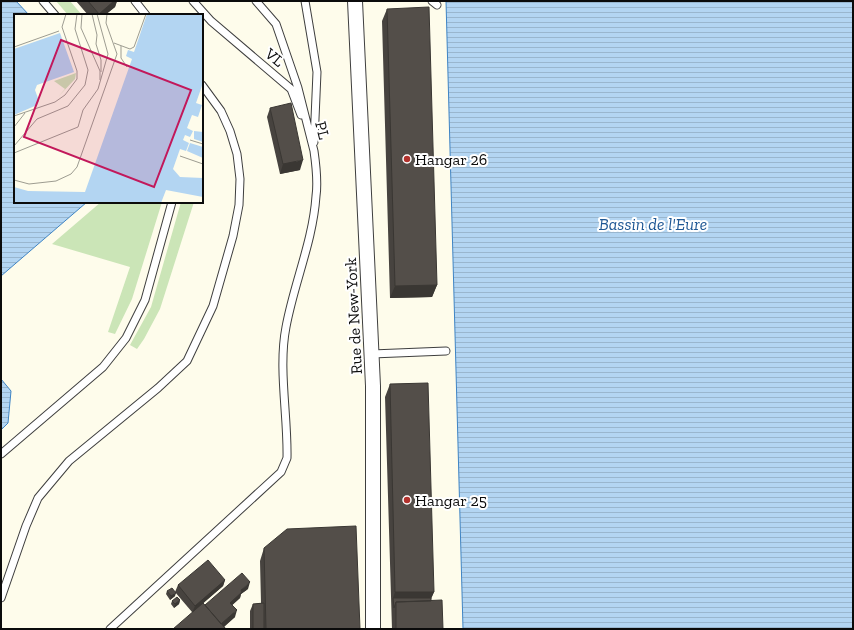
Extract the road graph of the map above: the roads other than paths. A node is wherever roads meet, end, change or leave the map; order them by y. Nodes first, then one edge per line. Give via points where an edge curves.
1 (43, 1) edge
2 (136, 1) edge
3 (193, 1) edge
4 (256, 1) edge
5 (305, 1) edge
6 (355, 1) edge
7 (54, 14) edge
8 (145, 14) edge
9 (203, 86) edge
10 (314, 151) junction
11 (172, 203) edge
12 (446, 351) dead end
13 (372, 354) junction
14 (1, 454) edge
15 (1, 598) edge
16 (110, 629) edge
17 (373, 629) edge

1 - 7 lane
2 - 8 lane
3 - 10 lane, VL via 211,21 291,89
4 - 10 lane, PL via 276,24 298,88
5 - 10 lane, PL via 317,72
6 - 13 street, Rue de New-York
9 - 15 lane via 221,111 230,130 237,154 240,179 239,205 233,236 213,306 187,361 69,461 38,498
10 - 16 lane via 316,196 310,236 287,320 283,350 287,458 281,472
11 - 14 lane via 145,300 126,338 103,367
12 - 13 lane
13 - 17 street, Rue de New-York

